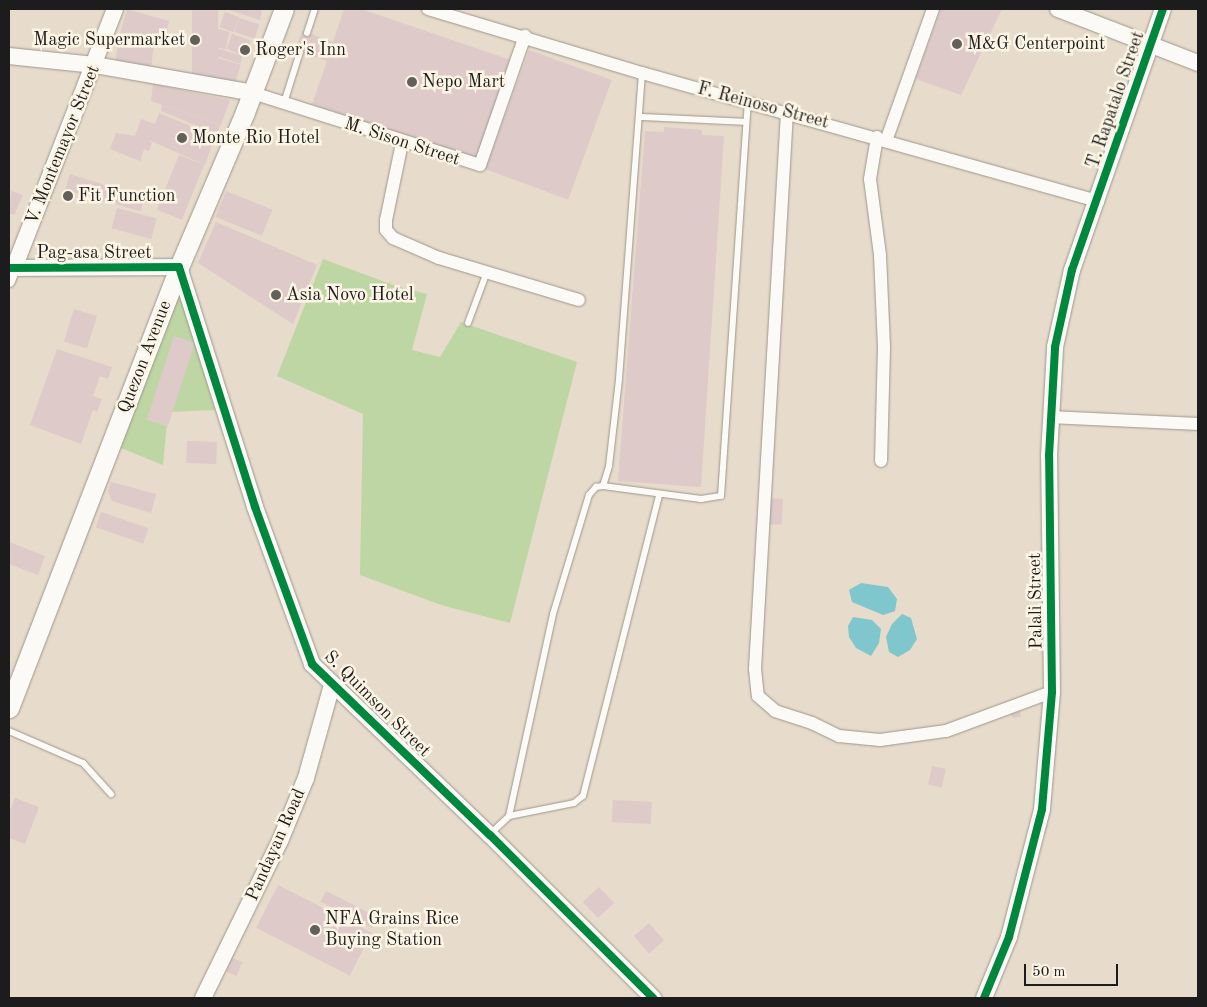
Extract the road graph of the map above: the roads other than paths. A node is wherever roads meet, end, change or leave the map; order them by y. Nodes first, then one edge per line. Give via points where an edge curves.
1 (115, 9) edge
2 (284, 9) edge
3 (315, 9) edge
4 (428, 9) edge
5 (933, 9) edge
6 (1058, 9) edge
7 (1163, 9) edge
8 (307, 33) dead end
9 (525, 36) junction
10 (1150, 45) junction
11 (300, 52) dead end
12 (9, 56) edge
13 (1198, 63) edge
14 (95, 65) junction
15 (642, 73) junction
16 (253, 93) junction
17 (284, 103) junction
18 (748, 103) junction
19 (787, 112) junction
20 (640, 117) junction
21 (745, 122) junction
22 (881, 139) junction
23 (402, 143) junction
24 (1098, 201) junction
25 (179, 267) junction
26 (488, 271) junction
27 (10, 272) edge
28 (580, 300) dead end
29 (468, 324) dead end
30 (1050, 417) junction
31 (1198, 424) edge
32 (881, 461) dead end
33 (603, 486) junction
34 (660, 494) junction
35 (332, 685) junction
36 (1052, 692) junction
37 (9, 708) edge
38 (9, 731) edge
39 (112, 794) dead end
40 (509, 816) junction
41 (490, 835) junction
42 (203, 998) edge
43 (653, 998) edge
44 (984, 998) edge

1 - 14 street, V. Montemayor Street
2 - 16 main road, Quezon Avenue
3 - 8 lane
4 - 9 street, F. Reinoso Street
5 - 22 street
6 - 10 street
7 - 10 street, T. Rapatalo Street
9 - 15 street, F. Reinoso Street
9 - 23 street, M. Sison Street via 480,165
10 - 13 street
10 - 24 street, T. Rapatalo Street
11 - 17 lane
12 - 14 street
14 - 16 street
14 - 27 street, V. Montemayor Street
15 - 18 street, F. Reinoso Street
15 - 20 lane
16 - 17 street, M. Sison Street
16 - 25 main road, Quezon Avenue
17 - 23 street, M. Sison Street
18 - 19 street, F. Reinoso Street
18 - 21 lane
19 - 22 street, F. Reinoso Street
19 - 36 street via 755,669 758,696 775,711 812,722 839,736 872,740 946,731
20 - 21 lane
20 - 33 lane via 615,428
21 - 34 lane via 722,492 717,499
22 - 24 street, F. Reinoso Street
22 - 32 street via 870,179 880,255 884,348 880,402
23 - 26 street via 386,230 393,238 439,258
24 - 30 street, Palali Street via 1072,270 1055,347
25 - 27 street, Pag-asa Street
25 - 35 street, S. Quimson Street via 291,610 312,664
25 - 37 main road, Quezon Avenue
26 - 28 street
26 - 29 lane
30 - 31 street
30 - 36 street, Palali Street
33 - 34 lane
33 - 40 lane via 596,487 589,495 553,614
34 - 40 lane via 583,796 574,803
35 - 41 street, S. Quimson Street
35 - 42 street, Pandayan Road via 302,787
36 - 44 street, Palali Street via 1042,809 1009,937
38 - 39 lane via 83,764
40 - 41 lane
41 - 43 street, S. Quimson Street

